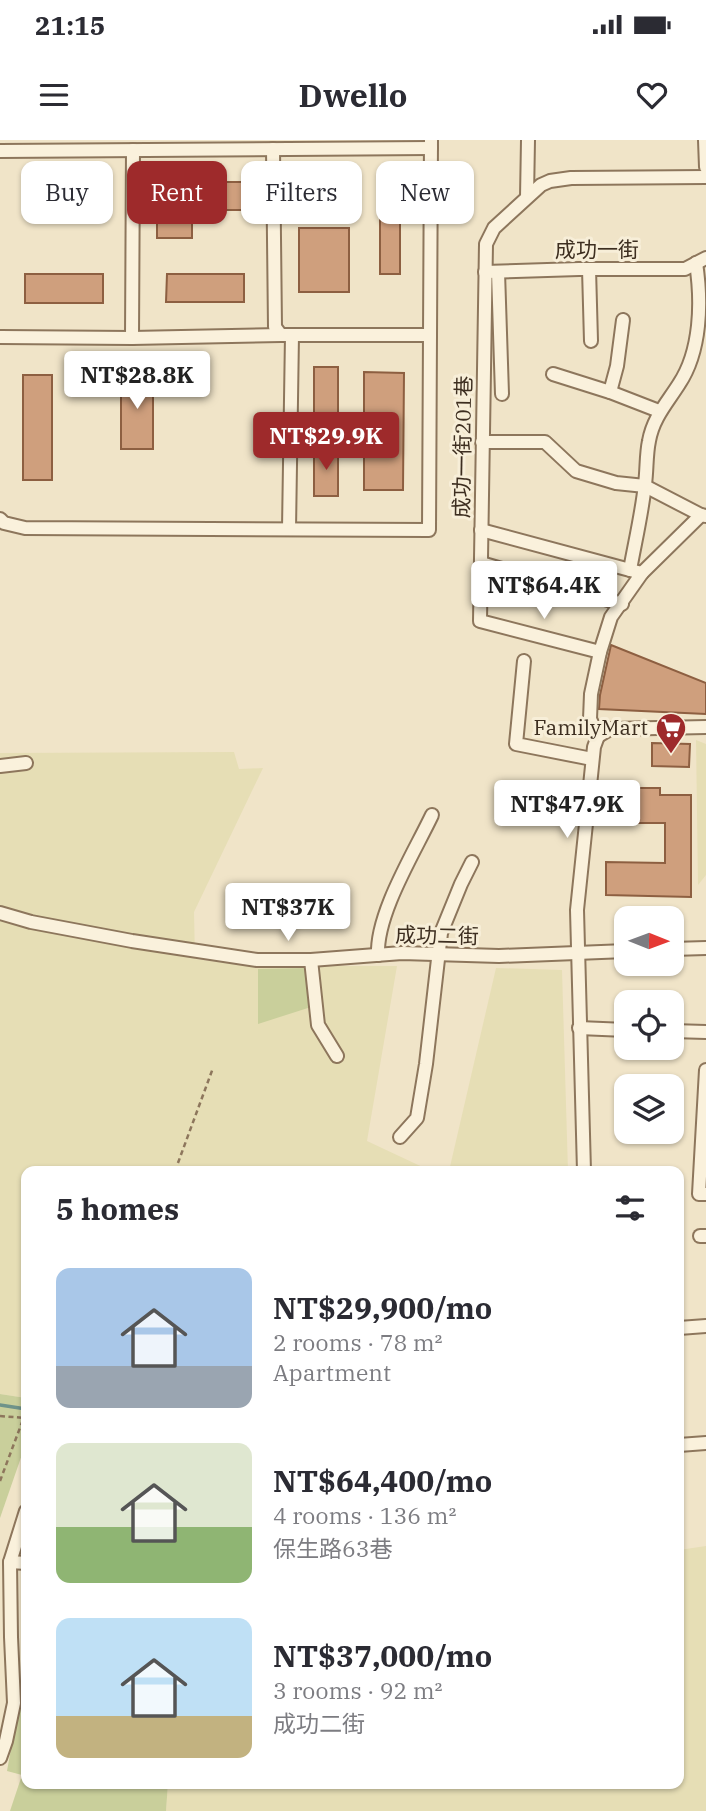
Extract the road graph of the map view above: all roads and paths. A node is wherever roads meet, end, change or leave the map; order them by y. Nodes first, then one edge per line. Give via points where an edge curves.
1 (528, 140) edge
2 (705, 140) edge
3 (430, 144) edge
4 (107, 145) edge
5 (273, 149) junction
6 (133, 150) junction
7 (0, 151) edge
8 (706, 166) edge
9 (706, 177) edge
10 (527, 197) junction
11 (701, 261) edge
12 (589, 269) junction
13 (491, 272) junction
14 (623, 320) dead end
15 (287, 335) junction
16 (430, 335) junction
17 (0, 337) edge
18 (132, 338) junction
19 (591, 341) dead end
20 (553, 374) dead end
21 (610, 392) junction
22 (502, 394) dead end
23 (659, 411) junction
24 (482, 442) junction
25 (645, 486) junction
26 (704, 516) edge
27 (0, 519) edge
28 (289, 529) junction
29 (481, 530) junction
30 (481, 563) junction
31 (636, 572) junction
32 (622, 604) junction
33 (600, 652) junction
34 (524, 661) dead end
35 (706, 727) edge
36 (598, 736) junction
37 (592, 759) junction
38 (26, 763) dead end
39 (0, 766) edge
40 (432, 814) dead end
41 (472, 862) dead end
42 (0, 913) edge
43 (706, 948) edge
44 (684, 949) edge
45 (614, 951) edge
46 (577, 953) junction
47 (438, 954) junction
48 (378, 955) junction
49 (311, 960) junction
50 (579, 1028) junction
51 (614, 1029) edge
52 (684, 1031) edge
53 (706, 1032) edge
54 (337, 1056) dead end
55 (213, 1068) dead end
56 (706, 1070) edge
57 (706, 1084) edge
58 (400, 1137) dead end
59 (177, 1166) edge
60 (584, 1166) edge
61 (702, 1194) edge
62 (706, 1326) edge
63 (684, 1328) edge
64 (0, 1416) edge
65 (21, 1418) edge
66 (21, 1428) edge
67 (706, 1443) edge
68 (684, 1445) edge
69 (0, 1481) edge
70 (21, 1527) edge
71 (10, 1562) junction
72 (21, 1563) edge
73 (0, 1758) edge

1 - 10 street
2 - 8 street
3 - 5 street
3 - 16 street
4 - 6 street
4 - 7 street
5 - 6 street
5 - 15 street via 275,327
6 - 18 street
9 - 10 street via 559,179 541,185
10 - 13 street via 489,235
11 - 12 street, 成功一街 via 685,270
11 - 23 street via 691,358 680,384
12 - 13 street, 成功一街
12 - 19 street
13 - 22 street
13 - 24 street, 成功一街201巷
14 - 21 street
15 - 16 street
15 - 18 street
15 - 28 street
16 - 28 street via 429,530
17 - 18 street
20 - 21 street
21 - 23 street
23 - 25 street via 649,441
24 - 25 street via 545,442 576,471
24 - 29 street, 成功一街201巷
25 - 26 street
25 - 31 street
26 - 31 street
27 - 28 street via 25,528
29 - 30 street, 成功一街201巷
29 - 31 street
30 - 32 street
30 - 33 street, 成功一街201巷 via 480,621
31 - 32 street
32 - 33 street via 611,617
33 - 36 street via 590,719
34 - 37 street via 516,744
35 - 36 street via 610,729
36 - 37 street
37 - 46 street
38 - 39 street
40 - 48 street via 386,913 377,940
41 - 47 street via 441,933
42 - 49 street, 成功二街 via 218,955
43 - 44 street
45 - 46 street, 成功二街
46 - 47 street, 成功二街
46 - 50 street
47 - 48 street, 成功二街
47 - 58 street via 417,1118
48 - 49 street, 成功二街
49 - 54 street via 318,1025
50 - 51 street
50 - 60 street
52 - 53 street
55 - 59 path
56 - 57 street
57 - 61 street
62 - 63 street
64 - 65 path
66 - 69 path
67 - 68 street
70 - 71 street
71 - 72 street
71 - 73 street via 14,1703

